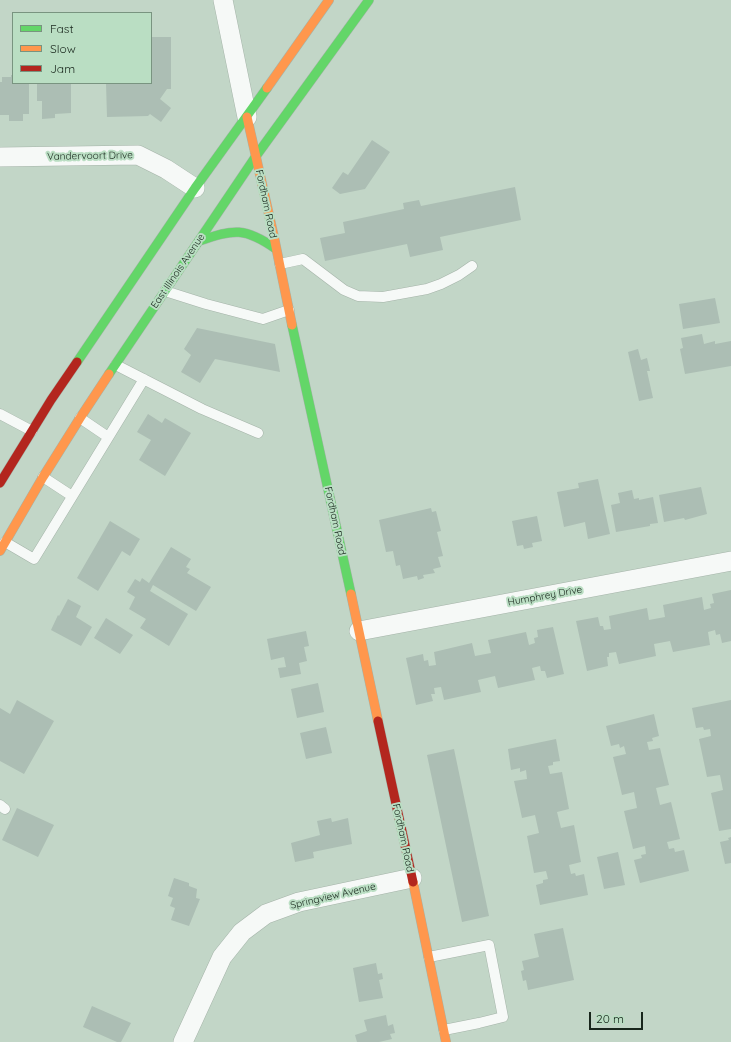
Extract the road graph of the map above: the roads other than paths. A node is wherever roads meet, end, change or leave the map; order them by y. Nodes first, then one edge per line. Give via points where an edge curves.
1 (223, 0) edge
2 (329, 0) edge
3 (369, 0) edge
4 (247, 117) junction
5 (256, 156) junction
6 (0, 157) edge
7 (195, 188) junction
8 (199, 241) junction
9 (276, 249) junction
10 (280, 264) junction
11 (472, 266) dead end
12 (165, 291) junction
13 (289, 310) junction
14 (116, 364) junction
15 (144, 379) junction
16 (0, 414) edge
17 (77, 416) junction
18 (32, 431) junction
19 (258, 432) dead end
20 (108, 437) junction
21 (43, 477) junction
22 (0, 483) edge
23 (72, 496) junction
24 (5, 542) junction
25 (0, 551) edge
26 (731, 561) edge
27 (359, 631) junction
28 (412, 878) junction
29 (429, 957) junction
30 (444, 1030) junction
31 (183, 1042) edge
32 (446, 1042) edge

1 - 4 street, Fordham Road
2 - 4 main road
3 - 5 main road, East Illinois Avenue
4 - 5 main road, Fordham Road
4 - 7 main road
5 - 8 main road, East Illinois Avenue
5 - 9 main road, Fordham Road
6 - 7 street, Vandervoort Drive via 138,155
7 - 18 main road via 54,402
8 - 9 main road via 230,232 249,234
8 - 12 main road, East Illinois Avenue
9 - 10 main road, Fordham Road
10 - 11 lane via 303,259 344,290 358,296 383,297 427,289 459,275
10 - 13 main road, Fordham Road
12 - 13 lane via 263,319
12 - 14 main road, East Illinois Avenue
13 - 27 main road, Fordham Road
14 - 15 lane
14 - 17 main road, East Illinois Avenue
15 - 19 lane
15 - 20 lane
16 - 18 lane
17 - 20 lane
17 - 21 main road, East Illinois Avenue
18 - 22 main road
20 - 23 lane
21 - 23 lane
21 - 24 main road, East Illinois Avenue
23 - 24 lane via 34,559
24 - 25 main road, East Illinois Avenue
26 - 27 street, Humphrey Drive
27 - 28 main road, Fordham Road
28 - 29 main road, Fordham Road
28 - 31 street, Springview Avenue via 299,902 266,914 242,932 222,957
29 - 30 main road, Fordham Road
29 - 30 lane via 489,946 503,1017
30 - 32 main road, Fordham Road

